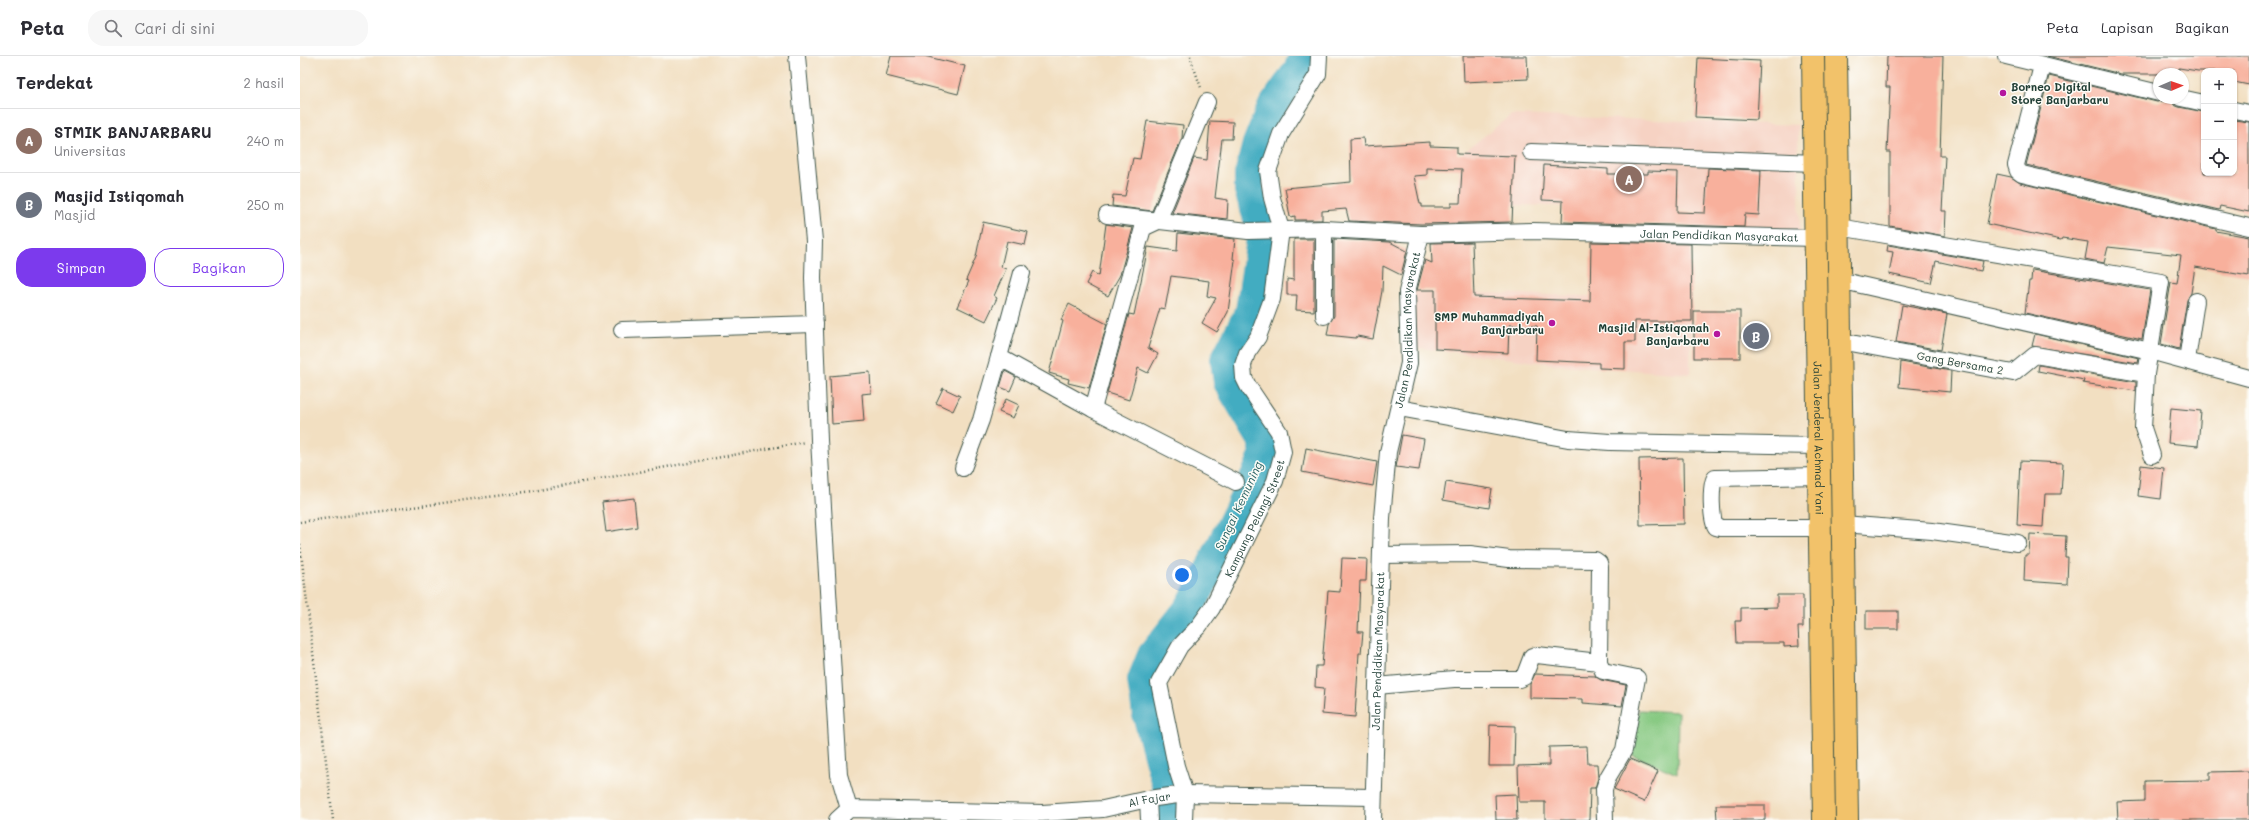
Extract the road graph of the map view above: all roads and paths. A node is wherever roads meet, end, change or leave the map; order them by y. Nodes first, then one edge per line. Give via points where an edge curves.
1 (797, 56) edge
2 (1190, 56) edge
3 (1319, 56) edge
4 (1813, 56) edge
5 (1836, 56) edge
6 (2006, 56) edge
7 (2042, 66) junction
8 (2153, 92) edge
9 (2189, 100) edge
10 (1207, 102) joint
11 (2201, 102) edge
12 (2237, 111) edge
13 (2249, 114) edge
14 (1531, 152) dead end
15 (1815, 163) junction
16 (1107, 215) dead end
17 (1158, 221) junction
18 (1839, 227) junction
19 (2249, 227) edge
20 (1324, 229) junction
21 (1280, 230) junction
22 (1421, 234) junction
23 (1817, 238) junction
24 (1022, 273) dead end
25 (1839, 280) junction
26 (2196, 301) dead end
27 (1324, 316) dead end
28 (815, 324) junction
29 (622, 330) dead end
30 (1840, 341) junction
31 (2150, 351) junction
32 (999, 357) junction
33 (2187, 360) junction
34 (2146, 374) junction
35 (2249, 378) edge
36 (1399, 408) junction
37 (1094, 409) junction
38 (819, 440) junction
39 (1818, 446) junction
40 (2152, 455) dead end
41 (963, 468) dead end
42 (1818, 476) junction
43 (1236, 482) dead end
44 (300, 522) edge
45 (1843, 524) junction
46 (1820, 528) junction
47 (2018, 543) dead end
48 (300, 544) edge
49 (1381, 555) junction
50 (1599, 662) junction
51 (1844, 664) junction
52 (1822, 666) junction
53 (1378, 686) junction
54 (1184, 795) junction
55 (1372, 797) junction
56 (1152, 798) junction
57 (849, 808) junction
58 (1042, 816) edge
59 (333, 820) edge
60 (837, 820) edge
61 (1149, 820) edge
62 (1184, 820) edge
63 (1373, 820) edge
64 (1605, 820) edge
65 (1824, 820) edge
66 (1847, 820) edge

1 - 28 street via 814,241
2 - 10 path
3 - 21 street, Kampung Pelangi Street via 1318,74 1281,134 1268,171
4 - 15 highway, Jalan Jenderal Achmad Yani
5 - 18 highway, Jalan Jenderal Achmad Yani
6 - 7 street
7 - 8 street
7 - 19 street via 2016,165 2018,171
9 - 11 street
10 - 17 street
12 - 13 street
14 - 15 street
15 - 23 highway, Jalan Jenderal Achmad Yani
16 - 17 street
17 - 21 street via 1248,231
17 - 37 street via 1143,228
18 - 25 highway, Jalan Jenderal Achmad Yani
18 - 31 street via 2161,282
20 - 21 street
20 - 22 street
20 - 27 street
21 - 54 street, Kampung Pelangi Street via 1272,299 1258,337 1247,353 1243,365 1244,378 1278,432 1283,452 1275,481 1212,608 1180,646 1159,683
22 - 23 street, Jalan Pendidikan Masyarakat via 1534,231
22 - 36 street, Jalan Pendidikan Masyarakat via 1407,292 1409,363
23 - 39 highway, Jalan Jenderal Achmad Yani
24 - 32 street
25 - 30 highway, Jalan Jenderal Achmad Yani
25 - 31 street
26 - 33 street
28 - 29 street
28 - 38 street
30 - 34 street, Gang Bersama 2 via 2013,372 2035,355
30 - 45 highway, Jalan Jenderal Achmad Yani
31 - 33 street
31 - 34 street
32 - 37 street
32 - 41 street via 981,420
33 - 35 street
34 - 40 street via 2143,428
36 - 39 street via 1568,439
36 - 49 street, Jalan Pendidikan Masyarakat via 1388,452
37 - 43 street
38 - 44 path via 533,491
38 - 57 street via 839,775
39 - 42 highway, Jalan Jenderal Achmad Yani
42 - 46 highway, Jalan Jenderal Achmad Yani
42 - 46 street via 1715,478 1712,484 1713,521 1716,527 1720,528
45 - 47 street via 1932,531
45 - 51 highway, Jalan Jenderal Achmad Yani
46 - 52 highway, Jalan Jenderal Achmad Yani
48 - 59 path
49 - 50 street via 1470,554 1509,559 1595,560 1600,567
49 - 53 street, Jalan Pendidikan Masyarakat
50 - 53 street via 1532,656 1524,677 1519,679 1454,679
50 - 64 street via 1603,671 1638,678 1624,750 1604,789
51 - 52 highway
51 - 66 highway, Jalan Jenderal Achmad Yani
52 - 65 highway, Jalan Jenderal Achmad Yani
53 - 55 street, Jalan Pendidikan Masyarakat
54 - 55 street, Al Fajar
54 - 56 street, Al Fajar
54 - 62 street, Kampung Pelangi Street
55 - 63 street, Jalan Pendidikan Masyarakat
56 - 58 street, Al Fajar via 1103,809
56 - 61 street
57 - 58 street, Al Fajar
57 - 60 street

